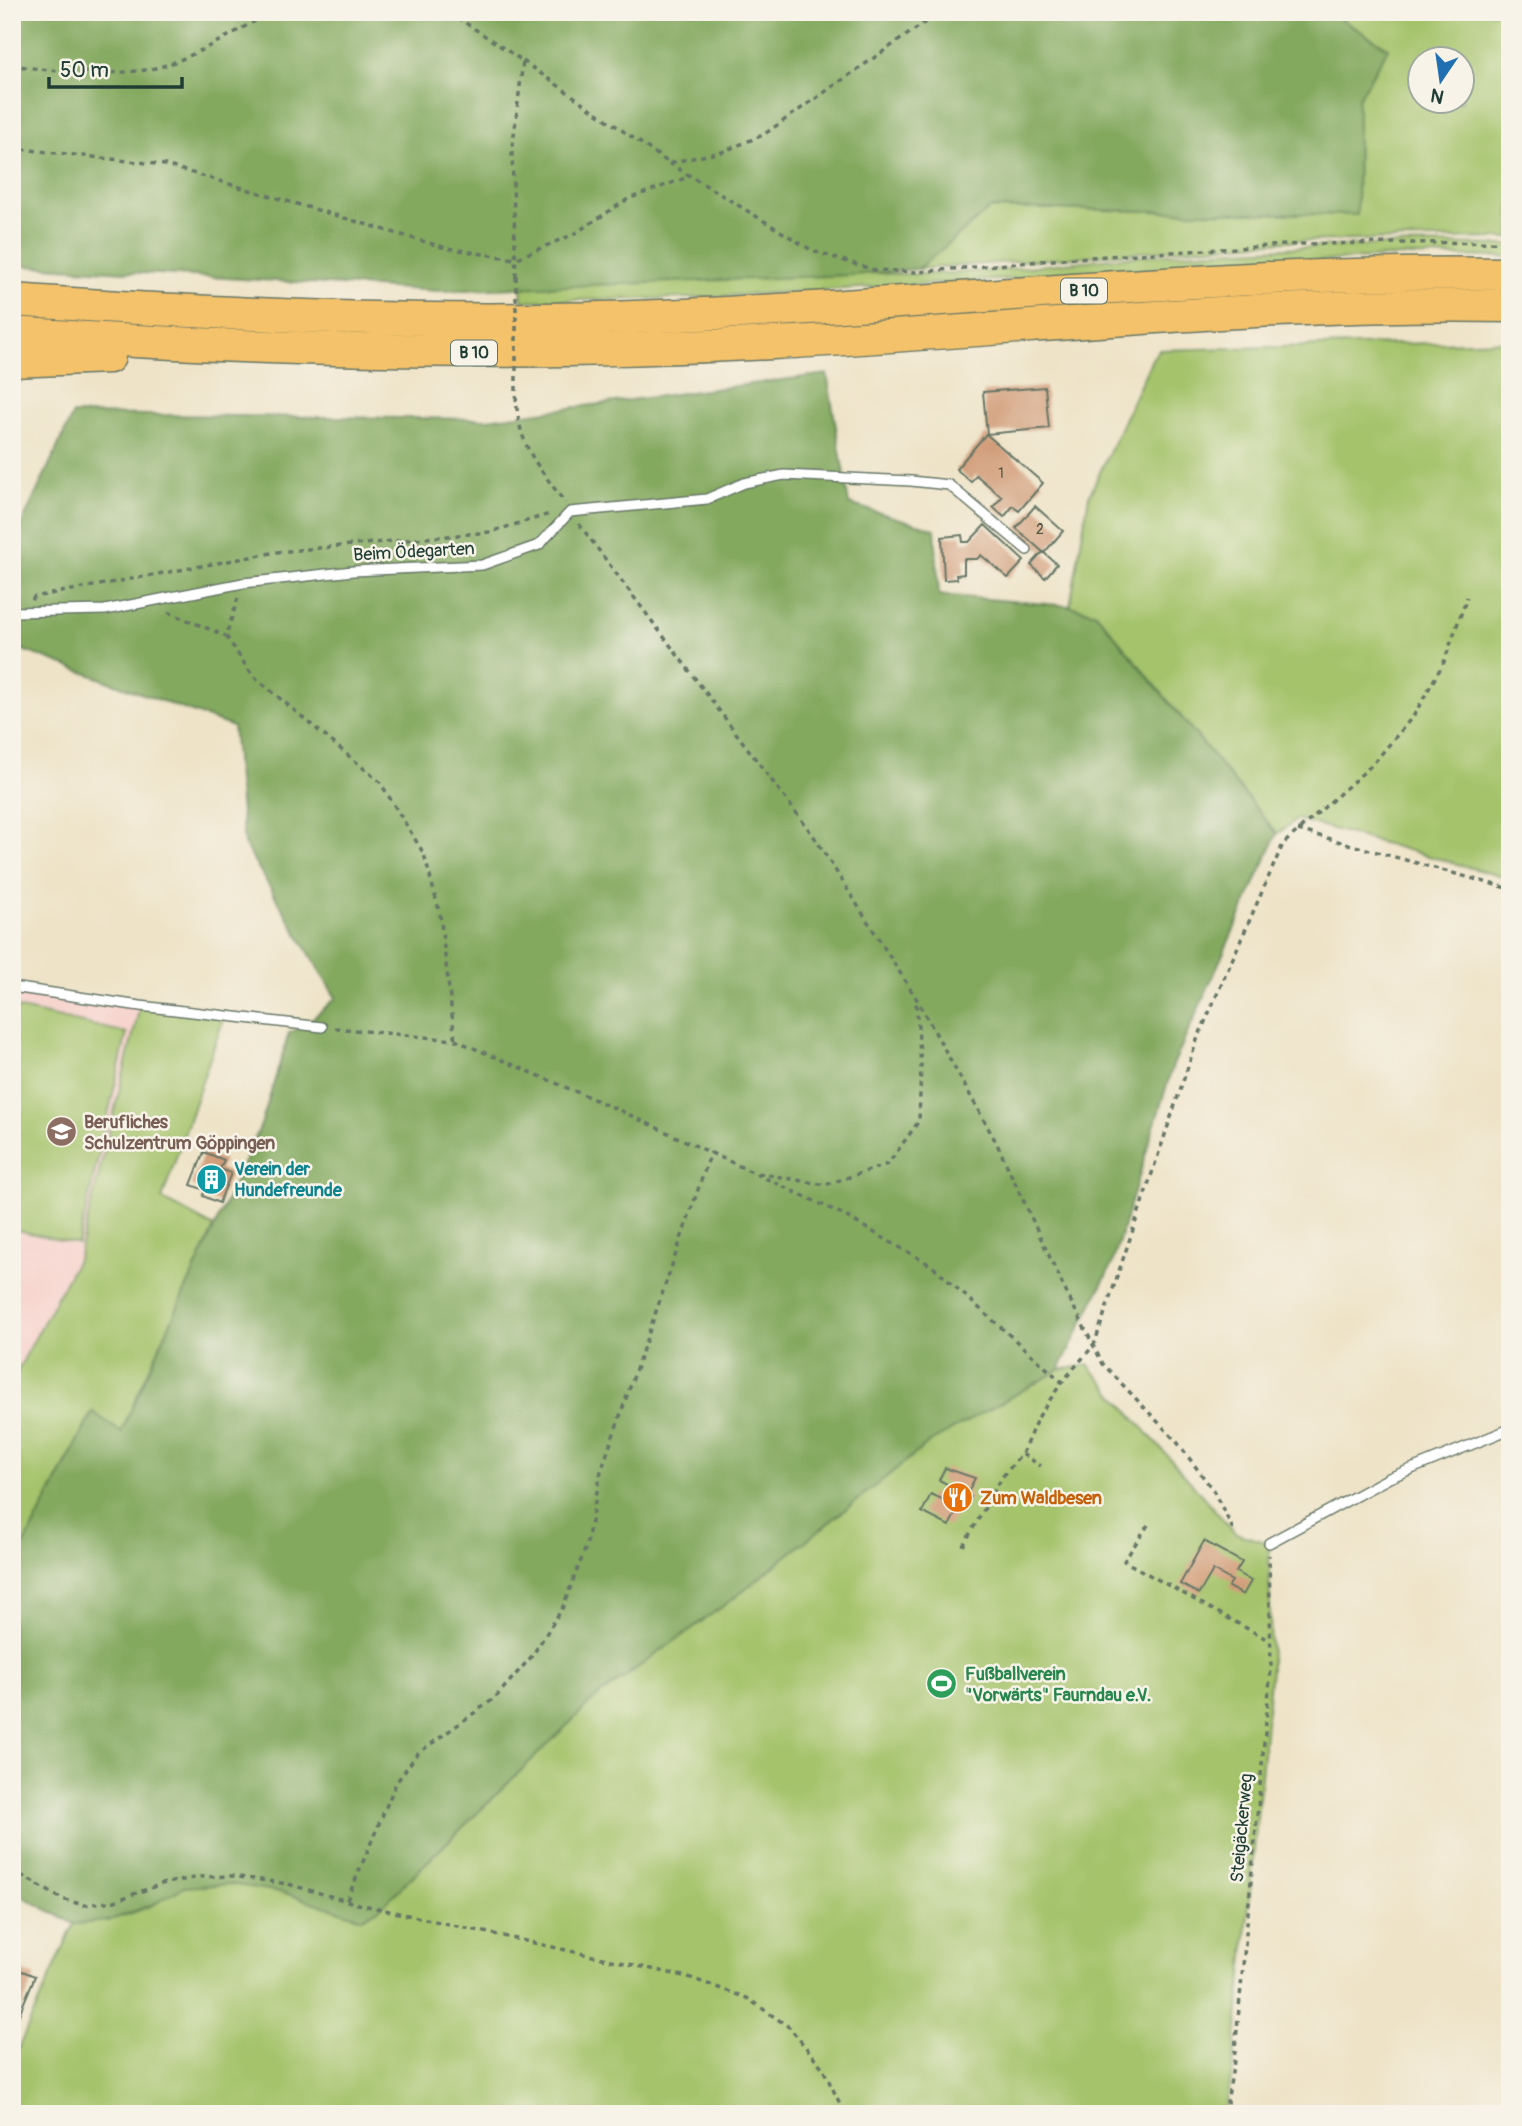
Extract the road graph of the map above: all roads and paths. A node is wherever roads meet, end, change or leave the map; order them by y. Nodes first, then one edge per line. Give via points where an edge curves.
1 (271, 12) edge
2 (449, 12) edge
3 (940, 12) edge
4 (523, 61) junction
5 (12, 65) edge
6 (12, 148) edge
7 (669, 163) junction
8 (689, 177) junction
9 (1510, 242) edge
10 (515, 259) junction
11 (1510, 274) edge
12 (12, 300) edge
13 (1510, 306) edge
14 (12, 333) edge
15 (172, 345) junction
16 (12, 360) edge
17 (568, 514) junction
18 (1027, 550) dead end
19 (243, 583) junction
20 (1467, 597) dead end
21 (146, 603) junction
22 (12, 612) edge
23 (25, 612) junction
24 (226, 636) junction
25 (1298, 830) junction
26 (1510, 890) edge
27 (12, 987) edge
28 (916, 998) junction
29 (322, 1027) joint
30 (455, 1040) junction
31 (711, 1152) junction
32 (752, 1172) junction
33 (1094, 1345) junction
34 (1062, 1382) junction
35 (1510, 1429) edge
36 (1022, 1454) junction
37 (1041, 1466) dead end
38 (1148, 1525) dead end
39 (1235, 1533) dead end
40 (1269, 1543) joint
41 (963, 1546) dead end
42 (1270, 1642) junction
43 (12, 1870) edge
44 (347, 1900) junction
45 (12, 2036) edge
46 (12, 2049) edge
47 (845, 2114) edge
48 (1225, 2114) edge

1 - 5 path via 167,65 58,73
2 - 4 path
3 - 7 path via 763,135 722,152
4 - 7 path
4 - 10 path via 512,152
6 - 10 path via 165,165 446,248
7 - 8 path
8 - 9 path via 813,251 874,271 919,272 1302,244
8 - 10 path via 628,199 574,234
10 - 17 path, bridge via 518,427 523,443
11 - 12 highway, B 10 via 1289,278 776,311 533,320 351,319
13 - 15 highway, B 10 via 1288,311 537,353
14 - 15 highway, B 10
15 - 16 highway, B 10 via 101,358
17 - 18 lane via 707,499 744,483 783,475 911,481 949,485
17 - 19 lane, Beim Ödegarten via 539,545 482,565 354,571
17 - 23 path via 549,514 490,532 277,552 153,573 34,597
17 - 28 path via 815,838
19 - 21 lane, Beim Ödegarten
19 - 24 path
20 - 25 path via 1444,663 1414,715 1373,764
21 - 23 lane, Beim Ödegarten via 105,610
21 - 24 path
22 - 23 lane, Beim Ödegarten
24 - 30 path via 252,675 380,782 424,854 440,914
25 - 26 path
25 - 33 path via 1283,844 1198,1040
27 - 29 lane
28 - 32 path via 919,1121 888,1164 825,1185
28 - 33 path via 996,1142
29 - 30 path
30 - 31 path
31 - 32 path
31 - 44 path via 601,1471 586,1547 562,1609 533,1656 495,1698 416,1754 396,1783
32 - 34 path via 840,1213 932,1266
33 - 34 path
33 - 39 path via 1103,1364 1206,1480
34 - 36 path
35 - 40 lane via 1389,1478
36 - 37 path
36 - 41 path via 1003,1476
38 - 42 path via 1124,1561
40 - 42 path, Steigäckerweg
42 - 48 path, Steigäckerweg via 1250,1895
43 - 44 path via 61,1899 84,1905 161,1884 233,1876 288,1884
44 - 47 path via 688,1977 747,1998 789,2027 807,2048 822,2067
45 - 46 path via 16,2038

